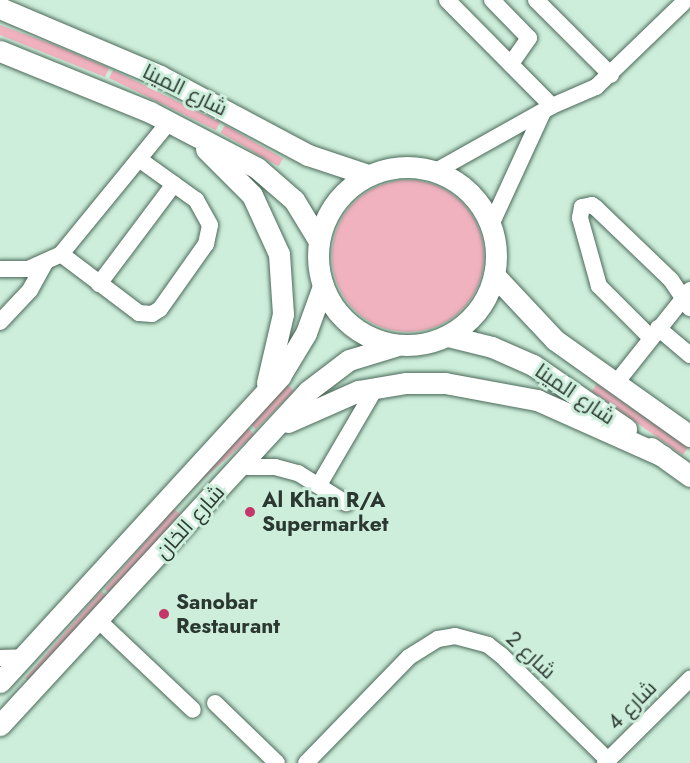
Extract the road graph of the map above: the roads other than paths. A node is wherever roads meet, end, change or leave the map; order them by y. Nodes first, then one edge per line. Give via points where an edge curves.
1 (447, 0) edge
2 (492, 0) edge
3 (536, 0) edge
4 (683, 3) dead end
5 (0, 8) edge
6 (0, 51) edge
7 (510, 64) junction
8 (611, 75) junction
9 (548, 109) junction
10 (169, 122) junction
11 (192, 132) junction
12 (139, 159) junction
13 (436, 171) junction
14 (368, 175) junction
15 (174, 184) junction
16 (491, 225) junction
17 (319, 241) junction
18 (61, 254) junction
19 (45, 263) junction
20 (0, 269) edge
21 (494, 275) junction
22 (99, 284) junction
23 (323, 286) junction
24 (687, 299) edge
25 (0, 322) edge
26 (654, 333) junction
27 (448, 336) junction
28 (397, 345) junction
29 (690, 356) edge
30 (616, 383) junction
31 (375, 387) junction
32 (261, 399) junction
33 (690, 436) edge
34 (266, 438) junction
35 (663, 456) junction
36 (240, 467) junction
37 (690, 476) edge
38 (320, 483) junction
39 (346, 503) dead end
40 (99, 621) junction
41 (24, 657) junction
42 (0, 658) edge
43 (690, 679) edge
44 (0, 682) edge
45 (215, 703) dead end
46 (193, 710) dead end
47 (0, 725) edge
48 (607, 762) edge
49 (277, 763) edge
50 (306, 763) edge

1 - 7 street
2 - 7 street via 529,38
3 - 8 street
4 - 8 street
5 - 14 main road, شارع المينا via 170,81 308,155
6 - 10 main road, شارع المينا
7 - 9 street
8 - 9 street via 579,97
9 - 13 street
9 - 16 street
10 - 11 main road, شارع المينا
10 - 12 street
11 - 17 main road, شارع المينا via 270,177 294,200
11 - 32 main road via 252,195 279,254 284,296 281,331
12 - 15 street
12 - 18 street
13 - 14 main road via 402,167
13 - 16 main road via 469,192
14 - 17 main road via 332,207
15 - 22 street
15 - 22 street via 203,207 209,235 160,309 152,314 139,313
16 - 21 main road
17 - 23 main road
18 - 19 street
18 - 22 street
19 - 20 street via 28,269
19 - 25 street via 30,290
21 - 27 main road via 478,310
21 - 30 main road, شارع المينا via 548,333
23 - 28 main road via 334,308 351,326 373,339
23 - 32 main road, شارع الخان via 298,348
24 - 26 street
24 - 26 street via 596,208 582,207 580,218 599,286
26 - 29 street
26 - 30 street
27 - 28 main road via 423,344
27 - 35 main road, شارع المينا via 492,347 533,365 573,389
28 - 34 main road, شارع الخان via 364,354 334,369 308,391
30 - 33 main road, شارع المينا
31 - 34 main road via 324,403
31 - 35 main road via 445,383 510,393 561,409
31 - 38 street
32 - 41 main road, شارع الخان
34 - 36 main road, شارع الخان
35 - 37 main road, شارع المينا
36 - 38 street via 275,467
36 - 40 main road, شارع الخان
38 - 39 street
40 - 46 street
40 - 47 main road, شارع الخان
41 - 42 street
41 - 44 main road, شارع الخان
43 - 48 street, شارع 4
45 - 49 street
48 - 50 street, شارع 2 via 501,655 488,645 455,636 438,639 409,657

